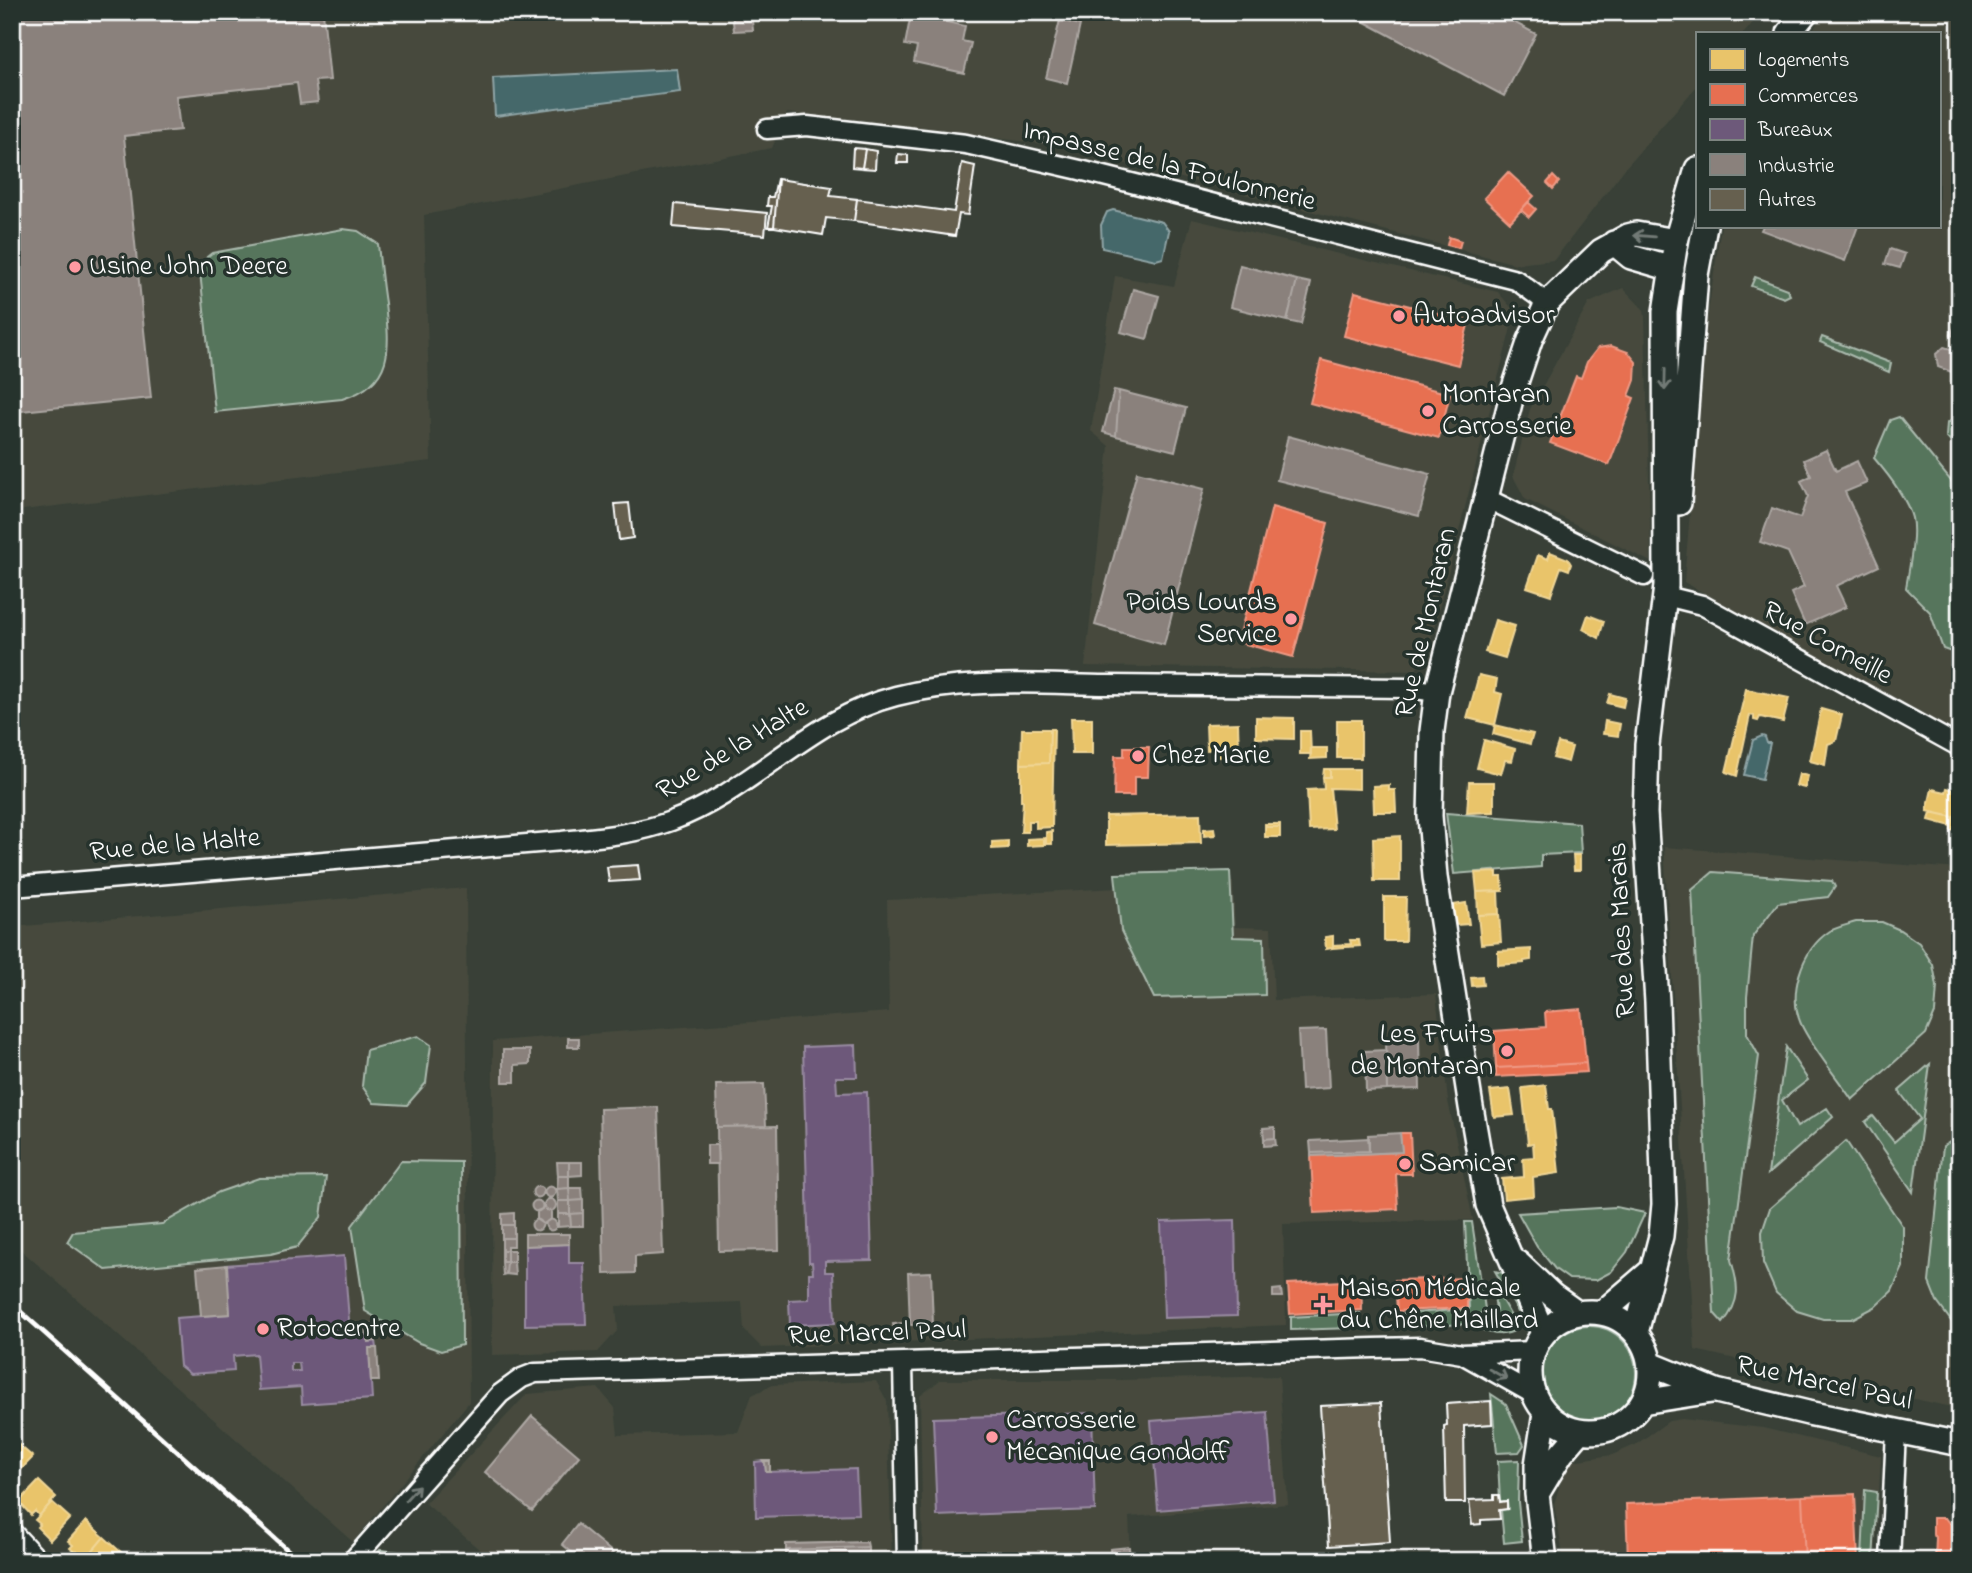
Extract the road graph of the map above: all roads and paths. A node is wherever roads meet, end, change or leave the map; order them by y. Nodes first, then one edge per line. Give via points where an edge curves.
1 (1806, 12) edge
2 (1790, 32) edge
3 (767, 129) dead end
4 (1696, 172) edge
5 (1705, 228) edge
6 (1676, 241) junction
7 (1614, 243) junction
8 (1672, 269) junction
9 (1547, 303) junction
10 (1486, 498) junction
11 (1644, 576) dead end
12 (1666, 591) junction
13 (1437, 692) junction
14 (1960, 747) edge
15 (12, 887) edge
16 (1511, 1256) junction
17 (1651, 1271) junction
18 (1602, 1312) junction
19 (1577, 1313) junction
20 (1636, 1332) junction
21 (1538, 1342) junction
22 (1462, 1354) junction
23 (903, 1364) junction
24 (1650, 1364) junction
25 (1716, 1391) junction
26 (1643, 1402) junction
27 (1539, 1404) junction
28 (1896, 1431) junction
29 (1580, 1432) junction
30 (1960, 1444) edge
31 (1537, 1494) junction
32 (12, 1532) edge
33 (39, 1561) edge
34 (352, 1561) edge
35 (907, 1561) edge
36 (1545, 1561) edge
37 (1890, 1561) edge

1 - 2 street
3 - 9 street, Impasse de la Foulonnerie via 807,126 966,144 1517,280
4 - 6 street
5 - 12 street, Rue des Marais via 1692,319 1679,511
6 -> 7 street, Rue de Montaran via 1636,234
6 - 8 street
7 - 8 street via 1631,257
7 - 9 street, Rue de Montaran
8 -> 12 street, Rue des Marais via 1665,312
9 - 10 street, Rue de Montaran via 1513,391
10 - 11 street
10 - 13 street, Rue de Montaran
12 - 14 street, Rue Corneille via 1702,606
12 - 17 street, Rue des Marais via 1647,745 1645,813 1664,1167 1661,1236
13 - 15 street, Rue de la Halte via 1408,688 936,687 855,709 706,804 673,821 636,832
13 - 16 street, Rue de Montaran via 1430,765 1435,877 1488,1205
16 - 19 street, Rue de Montaran
16 - 21 street, Rue de Montaran
17 - 18 street
17 - 20 street, Rue des Marais
18 - 19 street
18 - 20 street
19 - 21 street via 1559,1320
20 - 24 street
21 - 22 street, Rue Marcel Paul
21 - 27 street, Rue de Montaran via 1529,1373
22 - 23 street, Rue Marcel Paul via 1420,1347
22 -> 27 street, Rue Marcel Paul
34 -> 23 street, Rue Marcel Paul via 496,1398 522,1378 536,1373
23 - 35 street
24 - 25 street, Rue Marcel Paul
24 - 26 street
25 - 26 street, Rue Marcel Paul
25 - 28 street, Rue Marcel Paul
26 - 29 street via 1634,1414 1609,1430
27 - 29 street via 1561,1425
27 - 31 street, Rue de Montaran
28 - 30 street, Rue Marcel Paul
28 - 37 street
29 - 31 street
31 - 36 street, Rue de Montaran
32 - 33 street

